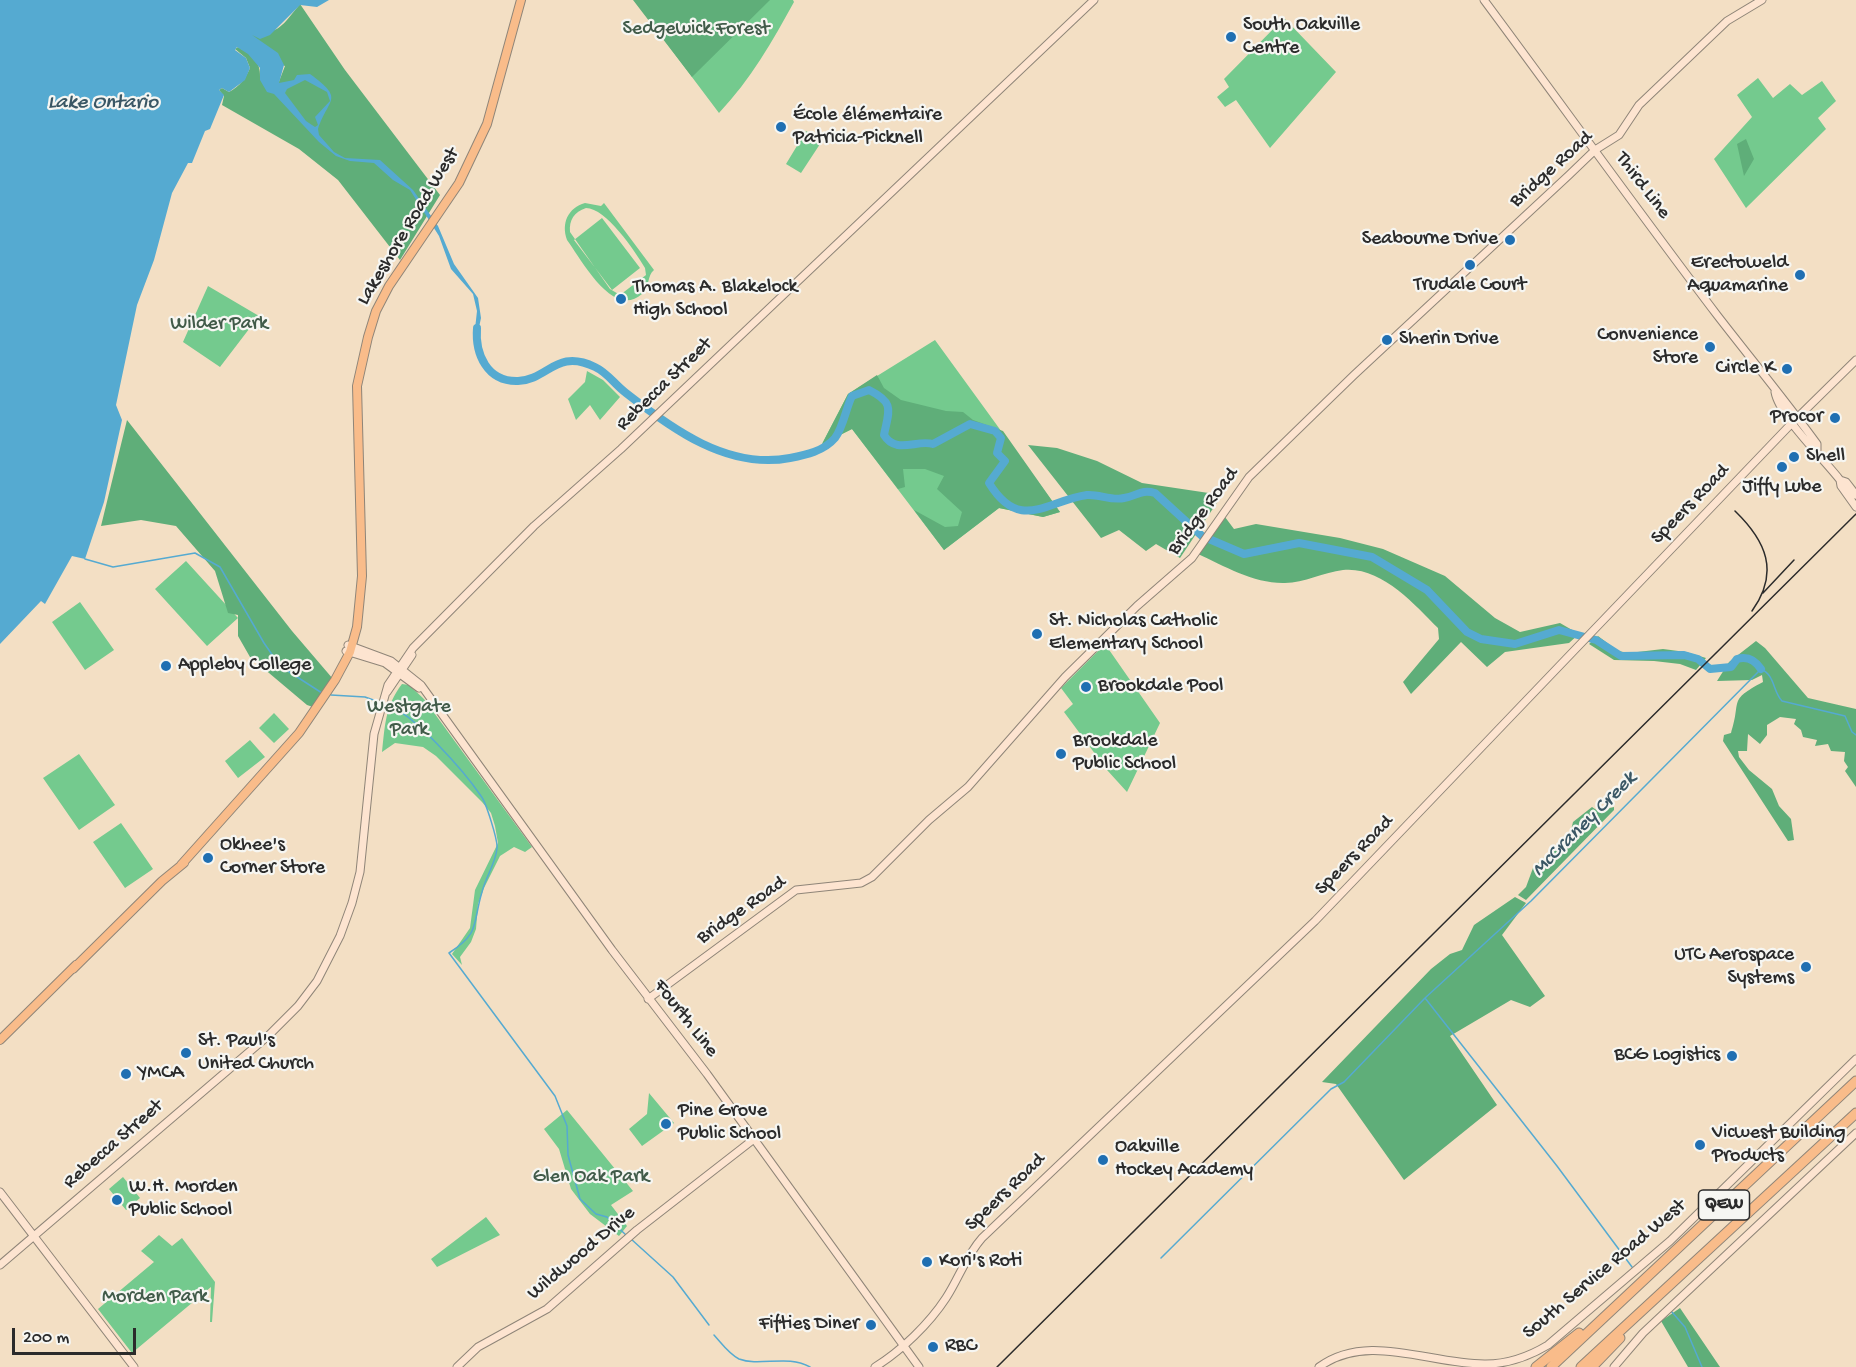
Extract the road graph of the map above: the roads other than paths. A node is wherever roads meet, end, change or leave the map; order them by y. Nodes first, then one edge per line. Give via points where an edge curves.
1 (521, 0) edge
2 (1094, 0) edge
3 (1484, 0) edge
4 (1762, 0) edge
5 (1595, 150) junction
6 (1856, 360) edge
7 (1795, 419) junction
8 (1840, 480) junction
9 (1856, 495) edge
10 (1856, 507) edge
11 (349, 649) junction
12 (400, 670) junction
13 (648, 999) junction
14 (0, 1040) edge
15 (1856, 1059) edge
16 (1856, 1081) edge
17 (1856, 1113) edge
18 (1856, 1133) edge
19 (754, 1139) junction
20 (0, 1192) edge
21 (34, 1236) junction
22 (1693, 1263) junction
23 (0, 1265) edge
24 (1592, 1329) junction
25 (903, 1344) junction
26 (134, 1367) edge
27 (457, 1367) edge
28 (875, 1367) edge
29 (919, 1367) edge
30 (1319, 1367) edge
31 (1536, 1367) edge
32 (1551, 1367) edge
33 (1581, 1367) edge
34 (1592, 1367) edge
35 (1614, 1367) edge

1 - 11 main road, Lakeshore Road West via 487,124 459,183 376,311 357,386 362,576
2 - 12 street, Rebecca Street via 534,526 430,629
3 - 5 street, Third Line
4 - 5 street, Bridge Road via 1727,21 1639,105 1619,135
5 - 7 street, Third Line via 1775,392 1776,399
5 - 13 street, Bridge Road via 1249,477 1178,573 1137,606 1065,677 968,787 928,820 872,877 861,883 796,890
6 - 7 street, Speers Road
7 - 8 street, Third Line via 1812,449 1817,450
7 - 25 street, Speers Road via 1315,921 982,1238 969,1252 938,1310
8 - 9 street, Third Line
8 - 10 street, Third Line
11 - 12 street, Fourth Line
11 - 14 main road, Lakeshore Road West via 342,668 299,733 202,842
12 - 13 street, Fourth Line via 423,691
12 - 21 street, Rebecca Street via 387,692 374,734 360,872 352,903 317,981 269,1035
13 - 19 street, Fourth Line
15 - 30 street, South Service Road West via 1670,1241 1530,1356 1486,1364 1365,1349
16 - 24 highway, QEW
17 - 22 highway, QEW
18 - 35 street via 1643,1333
19 - 25 street, Fourth Line
19 - 27 street, Wildwood Drive via 637,1230 547,1309 478,1347
20 - 21 street
21 - 23 street, Rebecca Street
21 - 26 street
22 - 33 highway, QEW
22 - 34 highway
24 - 31 highway via 1585,1329
24 - 32 highway, QEW
25 - 28 street, Speers Road
25 - 29 street, Fourth Line

